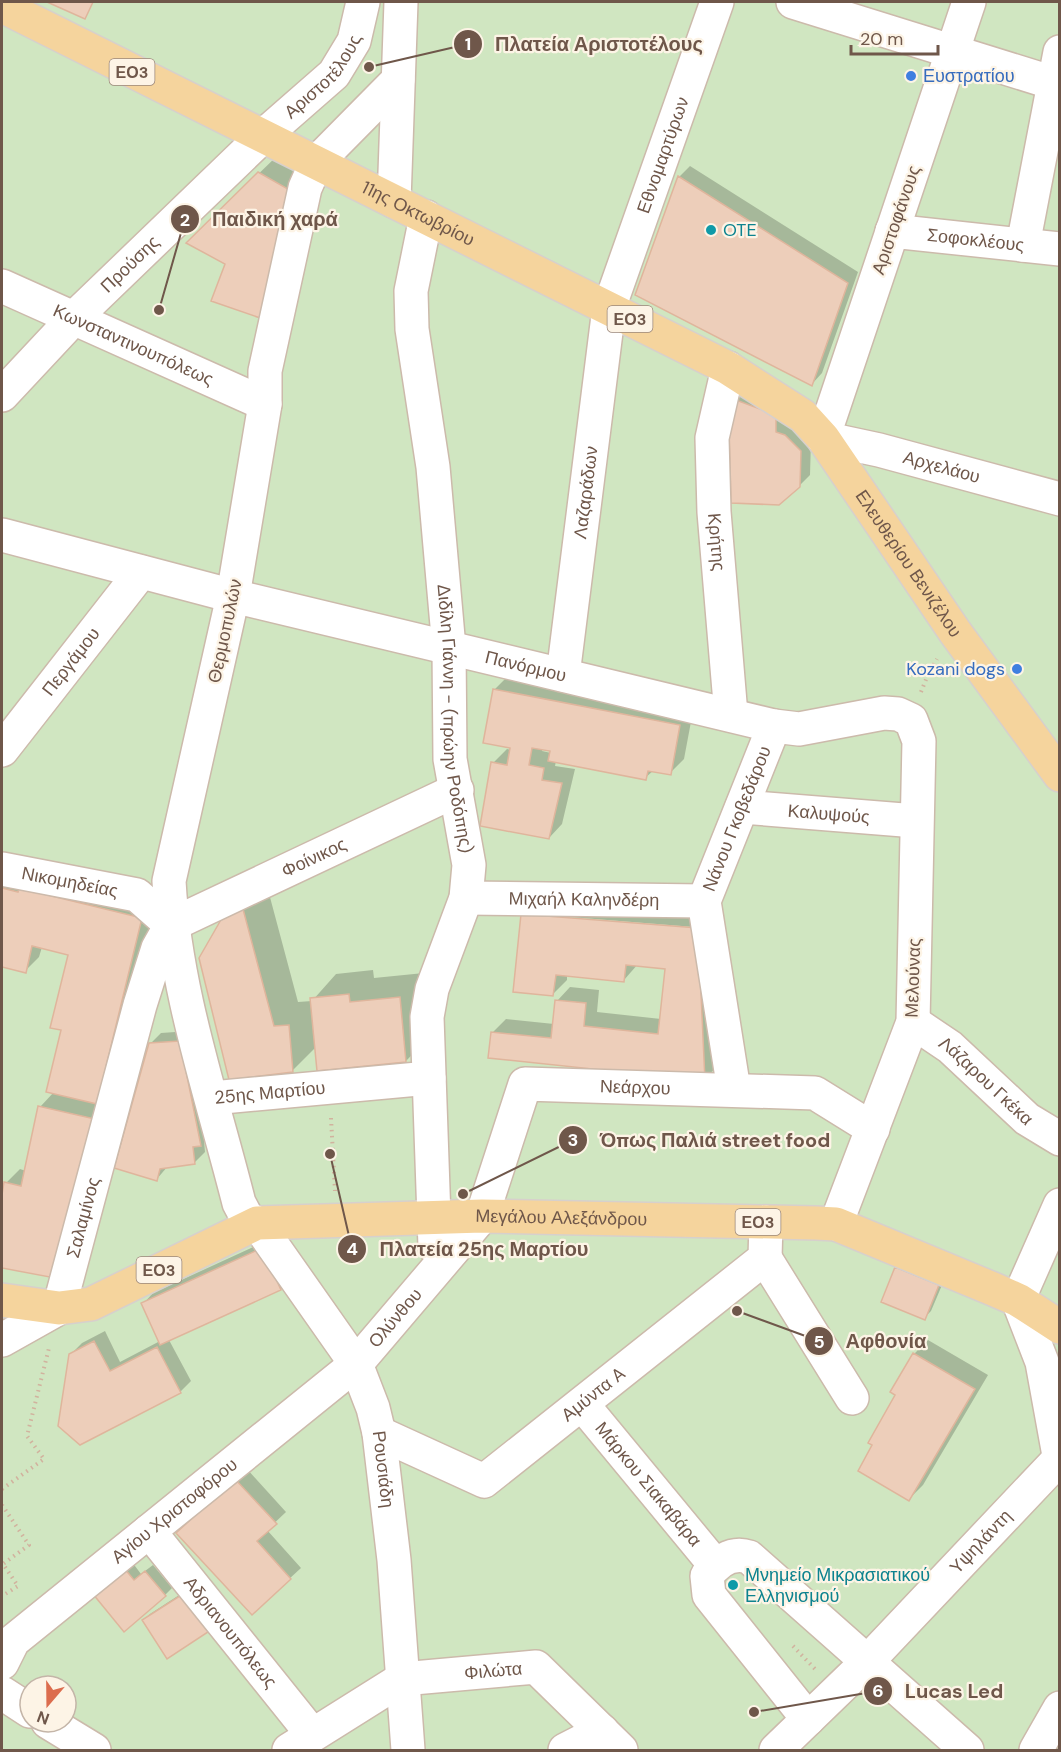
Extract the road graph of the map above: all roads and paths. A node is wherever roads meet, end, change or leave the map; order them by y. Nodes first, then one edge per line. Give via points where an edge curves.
1 (363, 2) edge
2 (401, 2) edge
3 (717, 2) edge
4 (793, 2) edge
5 (969, 2) edge
6 (2, 6) edge
7 (952, 52) junction
8 (1058, 73) edge
9 (398, 80) junction
10 (262, 137) junction
11 (316, 163) junction
12 (394, 201) junction
13 (426, 217) junction
14 (892, 231) junction
15 (1023, 246) junction
16 (1059, 249) edge
17 (2, 286) edge
18 (609, 308) junction
19 (74, 318) junction
20 (728, 368) junction
21 (2, 395) edge
22 (266, 404) junction
23 (822, 438) junction
24 (1059, 499) edge
25 (2, 535) edge
26 (141, 572) junction
27 (234, 596) junction
28 (955, 632) junction
29 (449, 648) junction
30 (563, 675) junction
31 (731, 715) junction
32 (774, 726) junction
33 (915, 730) junction
34 (2, 750) edge
35 (1059, 775) edge
36 (457, 790) junction
37 (742, 807) junction
38 (916, 821) junction
39 (2, 869) edge
40 (169, 881) junction
41 (137, 895) junction
42 (466, 898) junction
43 (704, 901) junction
44 (171, 925) junction
45 (913, 1022) junction
46 (429, 1078) junction
47 (329, 1087) junction
48 (734, 1090) junction
49 (212, 1098) junction
50 (873, 1129) junction
51 (1059, 1139) edge
52 (1059, 1205) edge
53 (434, 1216) junction
54 (482, 1216) junction
55 (337, 1219) junction
56 (766, 1222) junction
57 (257, 1223) junction
58 (836, 1224) junction
59 (765, 1258) junction
60 (435, 1270) junction
61 (2, 1300) edge
62 (1018, 1300) junction
63 (59, 1308) junction
64 (1059, 1327) edge
65 (2, 1340) edge
66 (356, 1364) junction
67 (852, 1398) dead end
68 (582, 1404) junction
69 (379, 1433) junction
70 (1059, 1460) edge
71 (2, 1489) edge
72 (2, 1505) edge
73 (149, 1531) junction
74 (715, 1565) junction
75 (2, 1596) edge
76 (2, 1663) edge
77 (866, 1663) junction
78 (402, 1679) junction
79 (2, 1693) edge
80 (18, 1703) edge
81 (1059, 1708) edge
82 (808, 1719) junction
83 (68, 1734) edge
84 (611, 1741) edge
85 (300, 1742) edge
86 (94, 1750) edge
87 (408, 1750) edge
88 (565, 1750) edge
89 (776, 1750) edge
90 (967, 1750) edge
91 (1036, 1750) edge

1 - 10 street, Αριστοτέλους via 354,41 334,74
2 - 9 street
3 - 18 street, Εθνομαρτύρων
4 - 7 street
5 - 7 street, Αριστοφάνους
6 - 10 main road, 11ης Οκτωβρίου / ΕΟ3
7 - 8 street
7 - 14 street, Αριστοφάνους
8 - 15 street
9 - 11 street
9 - 12 street
10 - 11 main road, 11ης Οκτωβρίου / ΕΟ3
10 - 19 street, Προύσης
11 - 12 main road, 11ης Οκτωβρίου / ΕΟ3
11 - 22 street, Θερμοπυλών via 305,188 265,371
12 - 13 main road, 11ης Οκτωβρίου / ΕΟ3
13 - 18 main road, 11ης Οκτωβρίου / ΕΟ3
13 - 29 street, Διδίλη Γιάννη - (πρώην Ροδόπης) via 411,291 412,329 433,467
14 - 15 street, Σοφοκλέους
14 - 23 street, Αριστοφάνους
15 - 16 street, Σοφοκλέους
17 - 19 street, Κωνσταντινουπόλεως
18 - 20 main road, 11ης Οκτωβρίου / ΕΟ3
18 - 30 street, Λαζαράδων
19 - 21 street, Προύσης
19 - 22 street, Κωνσταντινουπόλεως
20 - 23 main road, 11ης Οκτωβρίου / ΕΟ3 via 803,416
20 - 31 street, Κρήτης via 712,438 714,512
22 - 27 street, Θερμοπυλών
23 - 24 street, Αρχελάου
23 - 28 main road, Ελευθερίου Βενιζέλου / ΕΟ3
25 - 26 street, Πανόρμου
26 - 27 street, Πανόρμου
26 - 34 street, Περγάμου
27 - 29 street, Πανόρμου
27 - 40 street, Θερμοπυλών
28 - 33 path via 921,690
28 - 35 main road, Ελευθερίου Βενιζέλου / ΕΟ3
29 - 30 street, Πανόρμου
29 - 36 street, Διδίλη Γιάννη - (πρώην Ροδόπης) via 450,759
30 - 31 street, Πανόρμου
31 - 32 street, Πανόρμου
32 - 33 street, Πανόρμου via 799,729 884,713 898,714
32 - 37 street, Νάνου Γκοβεδάρου
33 - 38 street, Μελούνας
36 - 42 street, Διδίλη Γιάννη - (πρώην Ροδόπης) via 469,865
36 - 44 street, Φοίνικος
37 - 38 street, Καλυψούς
37 - 43 street, Νάνου Γκοβεδάρου
38 - 45 street, Μελούνας
39 - 41 street, Νικομηδείας
40 - 41 street, Νικομηδείας via 152,894
40 - 44 street, Θερμοπυλών
41 - 44 street, Νικομηδείας
42 - 43 street, Μιχαήλ Καληνδέρη
42 - 46 street, Διδίλη Γιάννη - (πρώην Ροδόπης) via 432,989 427,1017
43 - 48 street, Νάνου Γκοβεδάρου
44 - 49 street, Θερμοπυλών via 184,1002
44 - 63 street, Σαλαμίνος via 158,948 140,1005
45 - 50 street, Μελούνας
45 - 51 street, Λάζαρου Γκέκα via 951,1047 1027,1119
46 - 47 street, 25ης Μαρτίου
46 - 53 street, Διδίλη Γιάννη - (πρώην Ροδόπης)
47 - 49 street, 25ης Μαρτίου
47 - 55 path
48 - 50 street, Νεάρχου via 815,1093
48 - 54 street, Νεάρχου via 525,1084
49 - 57 street, 25ης Μαρτίου via 239,1203 247,1218
50 - 58 street, Μελούνας
52 - 62 street
53 - 54 main road, Μεγάλου Αλεξάνδρου / ΕΟ3
53 - 55 main road, Μεγάλου Αλεξάνδρου / ΕΟ3
53 - 60 street, Ολύνθου
54 - 56 main road, Μεγάλου Αλεξάνδρου / ΕΟ3
54 - 60 street, Ολύνθου
55 - 57 main road, Μεγάλου Αλεξάνδρου / ΕΟ3
56 - 58 main road, Μεγάλου Αλεξάνδρου / ΕΟ3
56 - 59 street
57 - 63 main road, Μεγάλου Αλεξάνδρου / ΕΟ3 via 91,1304
57 - 66 street, Ρουσιάδη
58 - 62 main road, Μεγάλου Αλεξάνδρου / ΕΟ3
59 - 67 street
59 - 68 street, Αμύντα A
60 - 66 street, Ολύνθου
61 - 63 main road, ΕΟ3
62 - 64 main road, Μεγάλου Αλεξάνδρου / ΕΟ3
62 - 70 street via 1042,1362
63 - 65 street
63 - 71 path via 27,1436 44,1459
66 - 69 street, Ρουσιάδη
66 - 73 street, Αγίου Χριστοφόρου
68 - 69 street, Αμύντα A via 484,1481
68 - 74 street, Μάρκου Σιακαβάρα
69 - 78 street, Ρουσιάδη via 394,1560
70 - 77 street, Υψηλάντη
72 - 75 path via 29,1545 3,1564 18,1586
73 - 76 street, Αγίου Χριστοφόρου via 13,1641
73 - 85 street, Αδριανουπόλεως
74 - 77 street via 741,1554 749,1557
74 - 82 street via 707,1576 709,1595
77 - 82 street, Υψηλάντη
77 - 90 street
78 - 84 street, Φιλώτα via 536,1667
78 - 85 street
78 - 87 street, Ρουσιάδη
79 - 80 street
81 - 91 street
82 - 89 street, Υψηλάντη
83 - 86 street
84 - 88 street

